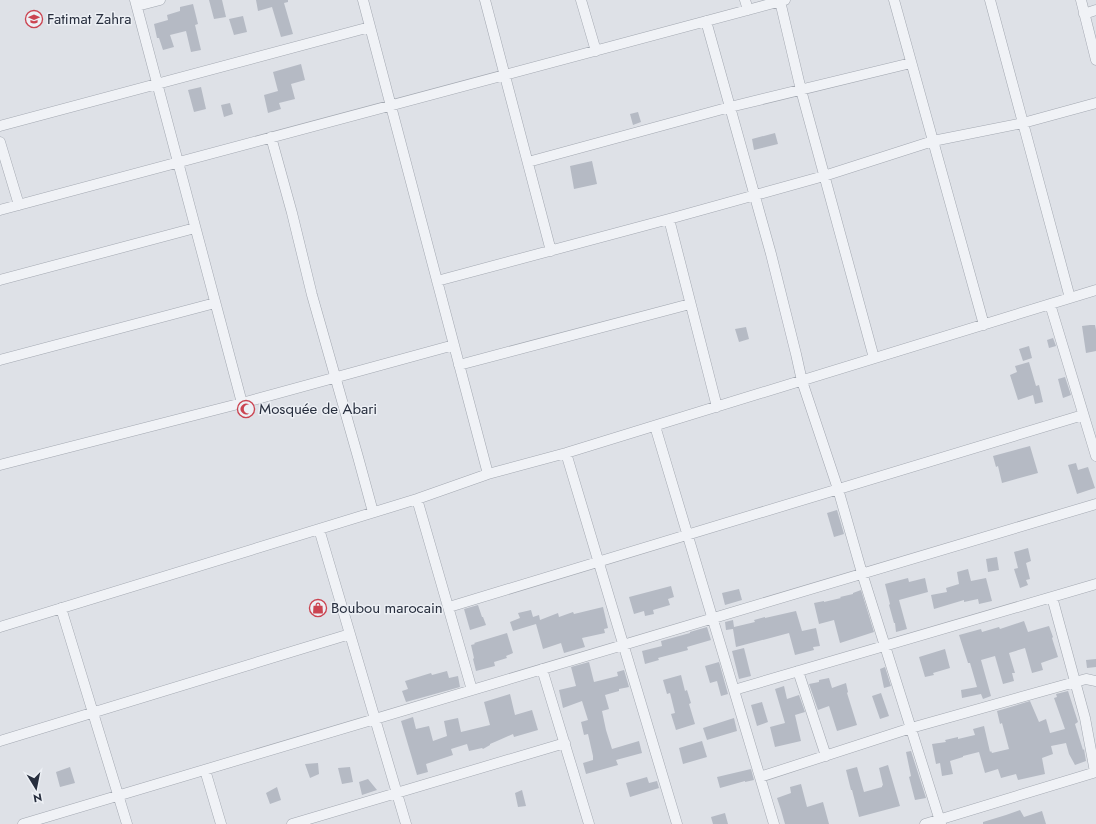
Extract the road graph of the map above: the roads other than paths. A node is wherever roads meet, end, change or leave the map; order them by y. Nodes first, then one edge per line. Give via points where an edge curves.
1 (160, 0) edge
2 (363, 0) edge
3 (485, 0) edge
4 (581, 0) edge
5 (894, 0) edge
6 (990, 0) edge
7 (1081, 0) edge
8 (783, 1) edge
9 (136, 3) edge
10 (747, 5) edge
11 (1096, 10) edge
12 (1084, 14) junction
13 (706, 21) junction
14 (370, 27) junction
15 (596, 51) junction
16 (1096, 60) edge
17 (912, 63) junction
18 (505, 75) junction
19 (158, 84) junction
20 (801, 90) junction
21 (1096, 104) edge
22 (391, 106) junction
23 (730, 107) junction
24 (1023, 123) junction
25 (0, 126) edge
26 (271, 137) junction
27 (933, 141) junction
28 (0, 142) edge
29 (178, 162) junction
30 (528, 162) junction
31 (824, 176) junction
32 (755, 195) junction
33 (19, 205) junction
34 (0, 210) edge
35 (670, 219) junction
36 (195, 228) junction
37 (551, 251) junction
38 (0, 280) edge
39 (437, 281) junction
40 (1096, 290) edge
41 (1070, 298) junction
42 (215, 303) junction
43 (690, 304) junction
44 (1050, 304) junction
45 (984, 325) junction
46 (454, 345) junction
47 (874, 358) junction
48 (0, 360) edge
49 (460, 365) junction
50 (336, 378) junction
51 (802, 381) junction
52 (242, 404) junction
53 (717, 407) junction
54 (1084, 415) junction
55 (655, 426) junction
56 (566, 453) junction
57 (1096, 456) edge
58 (0, 465) edge
59 (488, 474) junction
60 (838, 489) junction
61 (417, 498) junction
62 (1096, 504) edge
63 (373, 512) junction
64 (319, 529) junction
65 (688, 535) junction
66 (599, 562) junction
67 (862, 574) junction
68 (1096, 584) edge
69 (1052, 597) junction
70 (449, 607) junction
71 (61, 608) junction
72 (713, 618) junction
73 (0, 627) edge
74 (350, 634) junction
75 (623, 645) junction
76 (885, 646) junction
77 (542, 669) junction
78 (798, 671) junction
79 (1096, 681) edge
80 (1075, 682) junction
81 (472, 690) junction
82 (734, 690) junction
83 (93, 713) junction
84 (375, 719) junction
85 (911, 728) junction
86 (0, 741) edge
87 (565, 743) junction
88 (826, 756) junction
89 (204, 770) junction
90 (1096, 772) edge
91 (760, 778) junction
92 (397, 793) junction
93 (118, 796) junction
94 (941, 822) edge
95 (30, 823) edge
96 (127, 824) edge
97 (221, 824) edge
98 (292, 824) edge
99 (406, 824) edge
100 (589, 824) edge
101 (677, 824) edge
102 (774, 824) edge
103 (925, 824) edge

1 - 9 street
2 - 14 street
3 - 18 street
4 - 15 street
5 - 17 street
6 - 24 street
7 - 12 street
8 - 10 street
8 - 20 street
9 - 19 street
10 - 13 street
11 - 12 street
12 - 16 street
13 - 15 street
13 - 23 street
14 - 19 street
14 - 22 street
15 - 18 street
17 - 20 street
17 - 27 street
18 - 22 street
18 - 30 street
19 - 25 street
19 - 29 street
20 - 23 street
20 - 31 street
21 - 24 street
22 - 26 street
22 - 39 street
23 - 30 street
23 - 32 street
24 - 27 street
24 - 41 street
26 - 29 street
26 - 50 street
27 - 31 street
27 - 45 street
28 - 33 street
29 - 33 street
29 - 36 street
30 - 37 street
31 - 32 street
31 - 47 street
32 - 35 street
32 - 51 street
33 - 34 street
35 - 37 street
35 - 43 street
36 - 38 street
36 - 42 street
37 - 39 street
39 - 46 street
40 - 41 street
41 - 44 street
42 - 48 street
42 - 52 street
43 - 49 street
43 - 53 street
44 - 45 street
44 - 54 street
45 - 47 street
46 - 49 street
46 - 50 street
47 - 51 street
49 - 59 street
50 - 52 street
50 - 63 street
51 - 53 street
51 - 60 street
52 - 58 street
53 - 55 street
54 - 57 street
54 - 60 street
55 - 56 street
55 - 65 street
56 - 59 street
56 - 66 street
59 - 61 street
60 - 65 street
60 - 67 street
61 - 63 street
61 - 70 street
62 - 67 street
63 - 64 street
64 - 71 street
64 - 74 street
65 - 66 street
65 - 72 street
66 - 70 street
66 - 75 street
67 - 72 street
67 - 76 street
68 - 69 street
69 - 76 street
69 - 80 street
70 - 81 street
71 - 73 street
71 - 83 street
72 - 75 street
72 - 82 street
74 - 83 street
74 - 84 street
75 - 77 street
75 - 101 street
76 - 78 street
76 - 85 street
77 - 81 street
77 - 87 street
78 - 82 street
78 - 88 street
79 - 80 street via 1086,679
80 - 85 street
80 - 90 street
81 - 84 street
82 - 91 street
83 - 86 street
83 - 93 street
84 - 89 street
84 - 92 street
85 - 88 street
85 - 94 street
87 - 92 street
87 - 100 street
88 - 91 street
89 - 93 street
89 - 97 street
90 - 94 street
91 - 102 street
92 - 98 street
92 - 99 street
93 - 95 street
93 - 96 street
94 - 103 street

